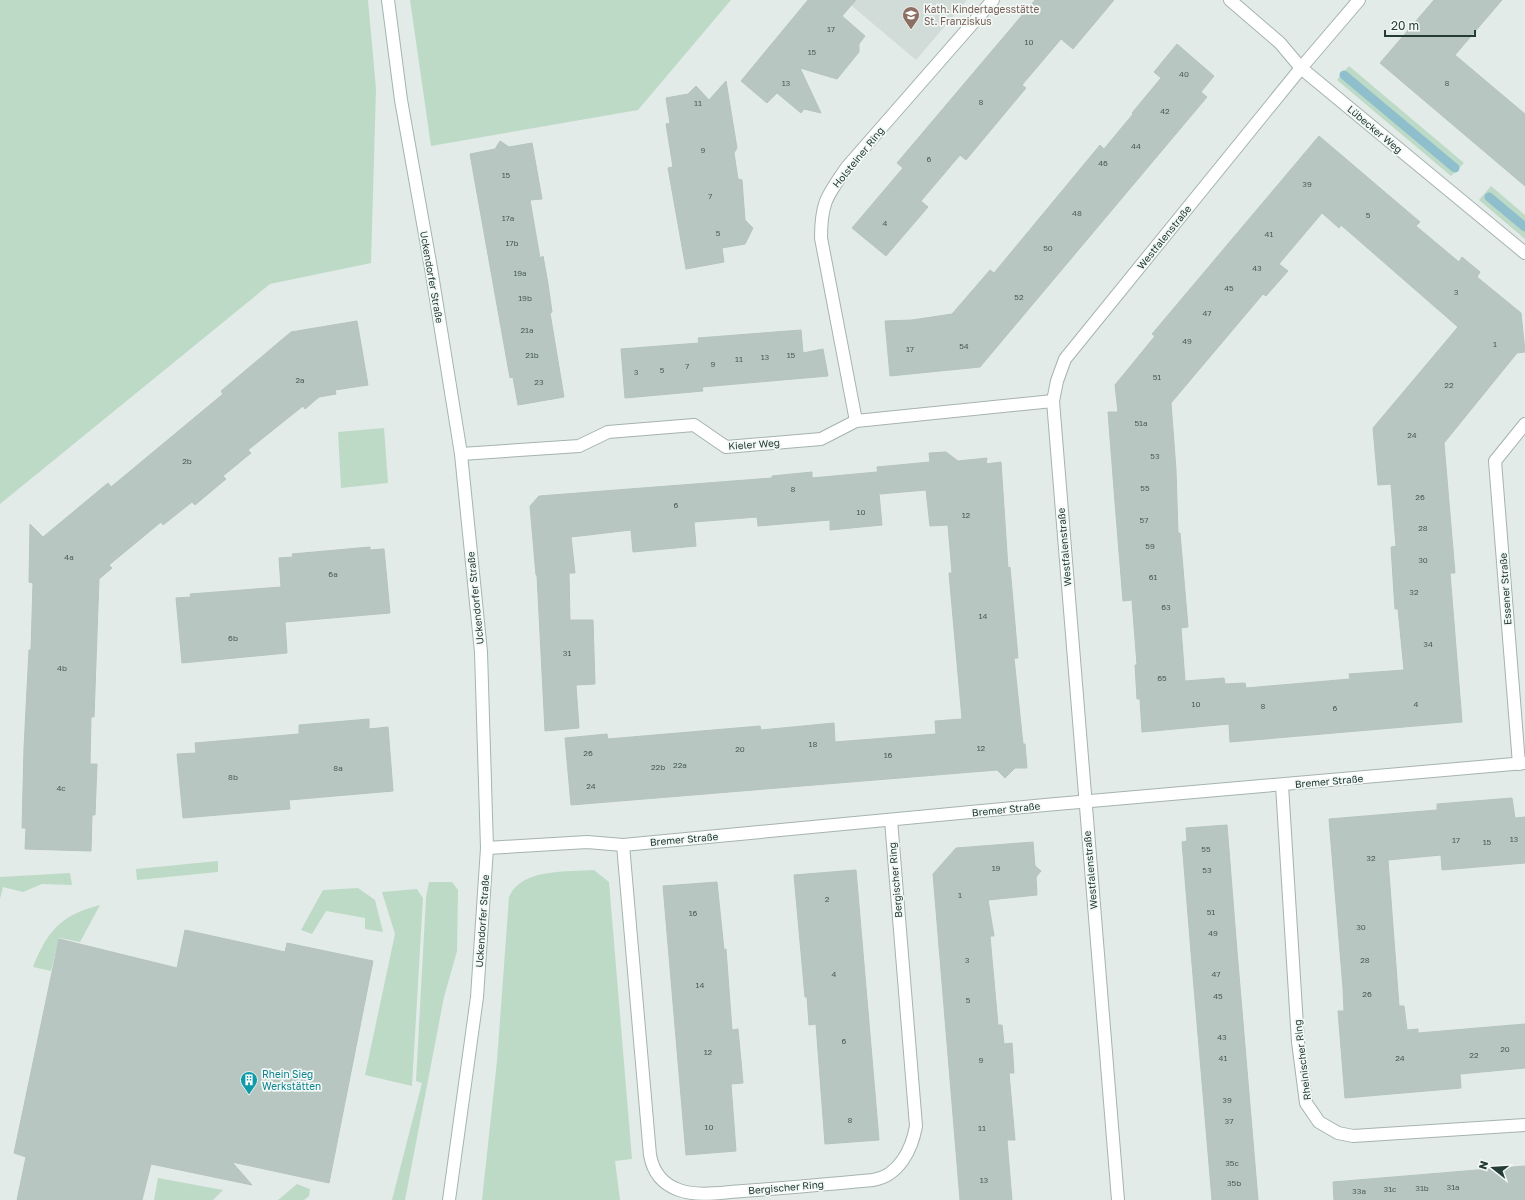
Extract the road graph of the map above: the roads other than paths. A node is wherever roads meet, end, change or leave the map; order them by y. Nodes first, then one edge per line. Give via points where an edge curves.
1 (388, 0) edge
2 (993, 0) edge
3 (1230, 0) edge
4 (1359, 0) edge
5 (1301, 68) junction
6 (1525, 253) edge
7 (1053, 401) junction
8 (856, 421) junction
9 (1525, 424) edge
10 (461, 454) junction
11 (1522, 764) edge
12 (1282, 785) junction
13 (1084, 802) junction
14 (890, 820) junction
15 (623, 845) junction
16 (487, 848) junction
17 (1525, 1125) edge
18 (449, 1200) edge
19 (1118, 1200) edge

1 - 10 street, Uckendorfer Straße via 401,100
2 - 8 street, Holsteiner Ring via 847,167 828,194 821,214 821,238
3 - 5 street, Lübecker Weg via 1280,43
4 - 5 street, Westfalenstraße
5 - 6 street, Lübecker Weg
5 - 7 street, Westfalenstraße via 1065,359
7 - 8 street, Kieler Weg
7 - 13 street, Westfalenstraße
8 - 10 street, Kieler Weg via 821,439 726,447 694,425 608,432 579,446
9 - 11 street, Essener Straße via 1495,461
10 - 16 street, Uckendorfer Straße via 481,652
11 - 12 street, Bremer Straße
12 - 13 street, Bremer Straße
12 - 17 street, Rheinischer Ring via 1298,1042 1306,1103 1319,1122 1338,1133 1353,1136
13 - 14 street, Bremer Straße
13 - 19 street, Westfalenstraße
14 - 15 street, Bremer Straße
14 - 15 street, Bergischer Ring via 916,1126 909,1150 903,1160 884,1178 873,1180 690,1193 670,1186 656,1174 650,1155
15 - 16 street, Bremer Straße via 587,842
16 - 18 street, Uckendorfer Straße via 477,997

